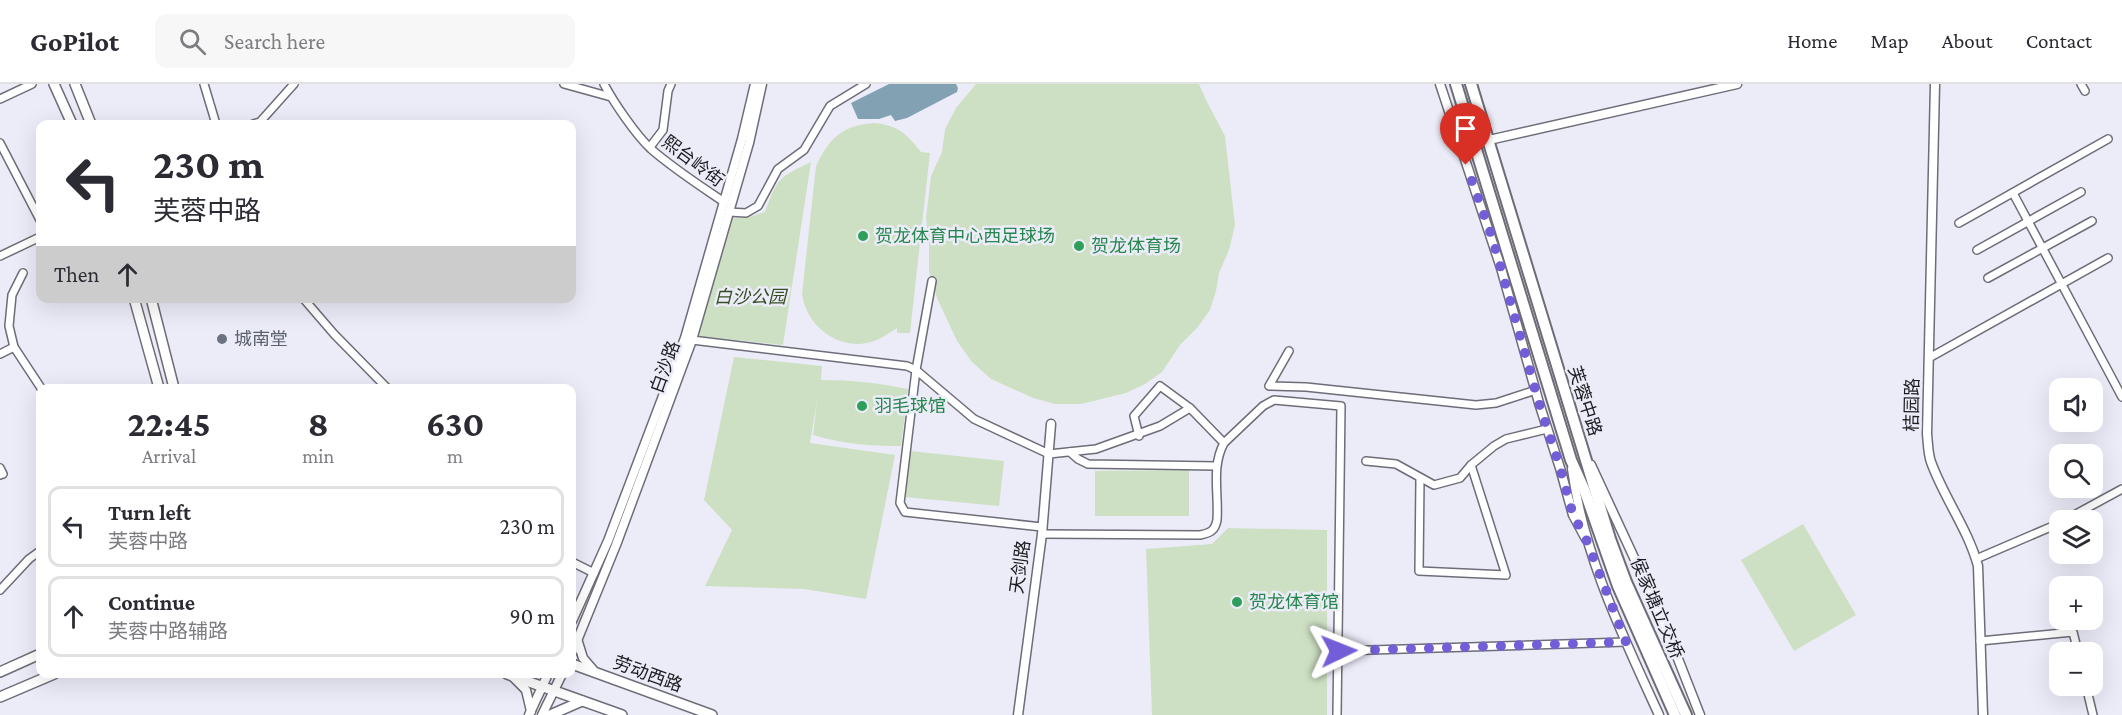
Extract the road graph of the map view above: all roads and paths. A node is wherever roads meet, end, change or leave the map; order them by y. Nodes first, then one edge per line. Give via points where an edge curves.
1 (32, 84) edge
2 (54, 84) edge
3 (75, 84) edge
4 (204, 84) edge
5 (564, 84) edge
6 (604, 84) edge
7 (671, 84) edge
8 (755, 84) edge
9 (762, 84) edge
10 (866, 84) edge
11 (1440, 84) edge
12 (1456, 84) edge
13 (1471, 84) edge
14 (1737, 84) edge
15 (1935, 84) edge
16 (292, 87) edge
17 (611, 97) junction
18 (0, 99) edge
19 (70, 120) edge
20 (89, 120) edge
21 (215, 120) edge
22 (262, 120) edge
23 (2108, 139) dead end
24 (1489, 140) junction
25 (0, 143) edge
26 (650, 147) junction
27 (2081, 192) dead end
28 (2013, 193) junction
29 (724, 202) junction
30 (36, 212) edge
31 (729, 212) junction
32 (2092, 221) dead end
33 (2029, 222) junction
34 (1959, 224) dead end
35 (36, 239) edge
36 (2043, 249) junction
37 (1977, 250) dead end
38 (0, 256) edge
39 (2108, 258) dead end
40 (23, 273) dead end
41 (1988, 278) dead end
42 (932, 281) dead end
43 (2062, 284) junction
44 (135, 303) edge
45 (152, 303) edge
46 (307, 303) edge
47 (692, 340) junction
48 (14, 347) junction
49 (1289, 351) dead end
50 (0, 354) edge
51 (1929, 358) junction
52 (916, 370) junction
53 (38, 384) edge
54 (158, 384) edge
55 (173, 384) edge
56 (383, 384) edge
57 (1536, 390) junction
58 (2122, 397) edge
59 (1190, 408) junction
60 (1051, 424) dead end
61 (1547, 429) junction
62 (1138, 436) junction
63 (1224, 443) junction
64 (1581, 444) junction
65 (1070, 452) junction
66 (1049, 454) junction
67 (1571, 460) junction
68 (1366, 461) dead end
69 (1471, 465) junction
70 (1216, 466) junction
71 (0, 468) edge
72 (0, 475) edge
73 (1420, 479) junction
74 (2122, 489) edge
75 (2083, 510) edge
76 (1597, 513) junction
77 (2049, 528) edge
78 (1042, 530) junction
79 (1586, 539) junction
80 (36, 554) edge
81 (1976, 559) junction
82 (576, 564) edge
83 (594, 573) junction
84 (0, 590) edge
85 (576, 611) edge
86 (577, 639) joint
87 (1980, 641) junction
88 (1626, 642) junction
89 (2076, 642) edge
90 (1339, 651) junction
91 (36, 656) edge
92 (576, 665) edge
93 (0, 672) edge
94 (595, 672) junction
95 (45, 678) edge
96 (513, 678) edge
97 (520, 678) edge
98 (546, 678) edge
99 (560, 678) edge
100 (542, 686) junction
101 (554, 690) junction
102 (2088, 696) edge
103 (0, 697) edge
104 (582, 700) junction
105 (530, 713) edge
106 (543, 715) edge
107 (550, 715) edge
108 (622, 715) edge
109 (712, 715) edge
110 (1018, 715) edge
111 (1337, 715) edge
112 (1659, 715) edge
113 (1675, 715) edge
114 (1686, 715) edge
115 (1700, 715) edge
116 (1983, 715) edge
117 (2093, 715) edge

1 - 18 street
2 - 19 main road
3 - 20 main road
4 - 21 street
5 - 17 street
6 - 17 street, 熙台岭街
7 - 26 street via 663,129
8 - 29 street, 白沙路
9 - 31 street, 白沙路
10 - 31 street via 830,106 804,150 778,169 758,206 746,213
11 - 57 street via 1487,222
12 - 67 main road, 芙蓉中路
13 - 24 main road, 芙蓉中路
14 - 24 street
15 - 51 street, 桔园路
16 - 22 street
17 - 26 street, 熙台岭街
23 - 28 street
24 - 64 main road, 芙蓉中路
25 - 30 street
26 - 29 street, 熙台岭街
27 - 33 street
28 - 33 street
28 - 34 street
29 - 83 street, 白沙路 via 686,338
31 - 47 street, 白沙路
32 - 36 street
33 - 36 street
33 - 37 street
35 - 38 street
36 - 41 street
36 - 43 street
39 - 43 street
40 - 48 street via 12,295 9,326
42 - 52 street
43 - 51 street
43 - 58 street
44 - 54 main road
45 - 55 main road
46 - 56 street
47 - 52 street
47 - 86 street, 白沙路
48 - 50 street
48 - 53 street
49 - 57 street via 1269,386 1476,405
51 - 81 street, 桔园路 via 1930,460
52 - 66 street via 974,419
52 - 78 street via 901,508 905,512
57 - 61 street
59 - 62 street
59 - 62 street via 1160,386 1134,416
59 - 63 street
60 - 66 street, 天剑路
61 - 69 street via 1506,439
61 - 79 street via 1573,515
62 - 65 street via 1096,449
63 - 70 street
63 - 90 street via 1274,400 1341,406
64 - 76 main road
64 - 115 street, 芙蓉中路 via 1662,618
65 - 66 street
65 - 70 street via 1088,464
66 - 78 street, 天剑路
67 - 76 main road
67 - 79 street, 芙蓉中路
68 - 73 street via 1396,464
69 - 73 street via 1460,478 1434,485
69 - 73 street via 1506,575 1419,572
70 - 78 street via 1217,520 1210,533
71 - 72 street
74 - 75 street
76 - 113 main road, 侯家塘立交桥 via 1618,586
76 - 114 main road, 侯家塘立交桥
77 - 81 street
78 - 110 street, 天剑路
79 - 88 street, 芙蓉中路
80 - 84 street
81 - 87 street, 桔园路
82 - 83 street
83 - 85 street, 白沙路
86 - 94 street via 583,658
87 - 89 street via 2073,632
87 - 116 street, 桔园路
88 - 90 street
88 - 112 street, 芙蓉中路
90 - 111 street
91 - 93 main road
92 - 94 main road, 劳动西路
94 - 109 main road, 劳动西路
95 - 103 main road
96 - 105 street via 526,690
97 - 100 main road
98 - 100 street
99 - 101 street
100 - 101 main road
100 - 105 street
101 - 104 main road
101 - 106 street
102 - 117 street
104 - 107 main road
104 - 108 main road

